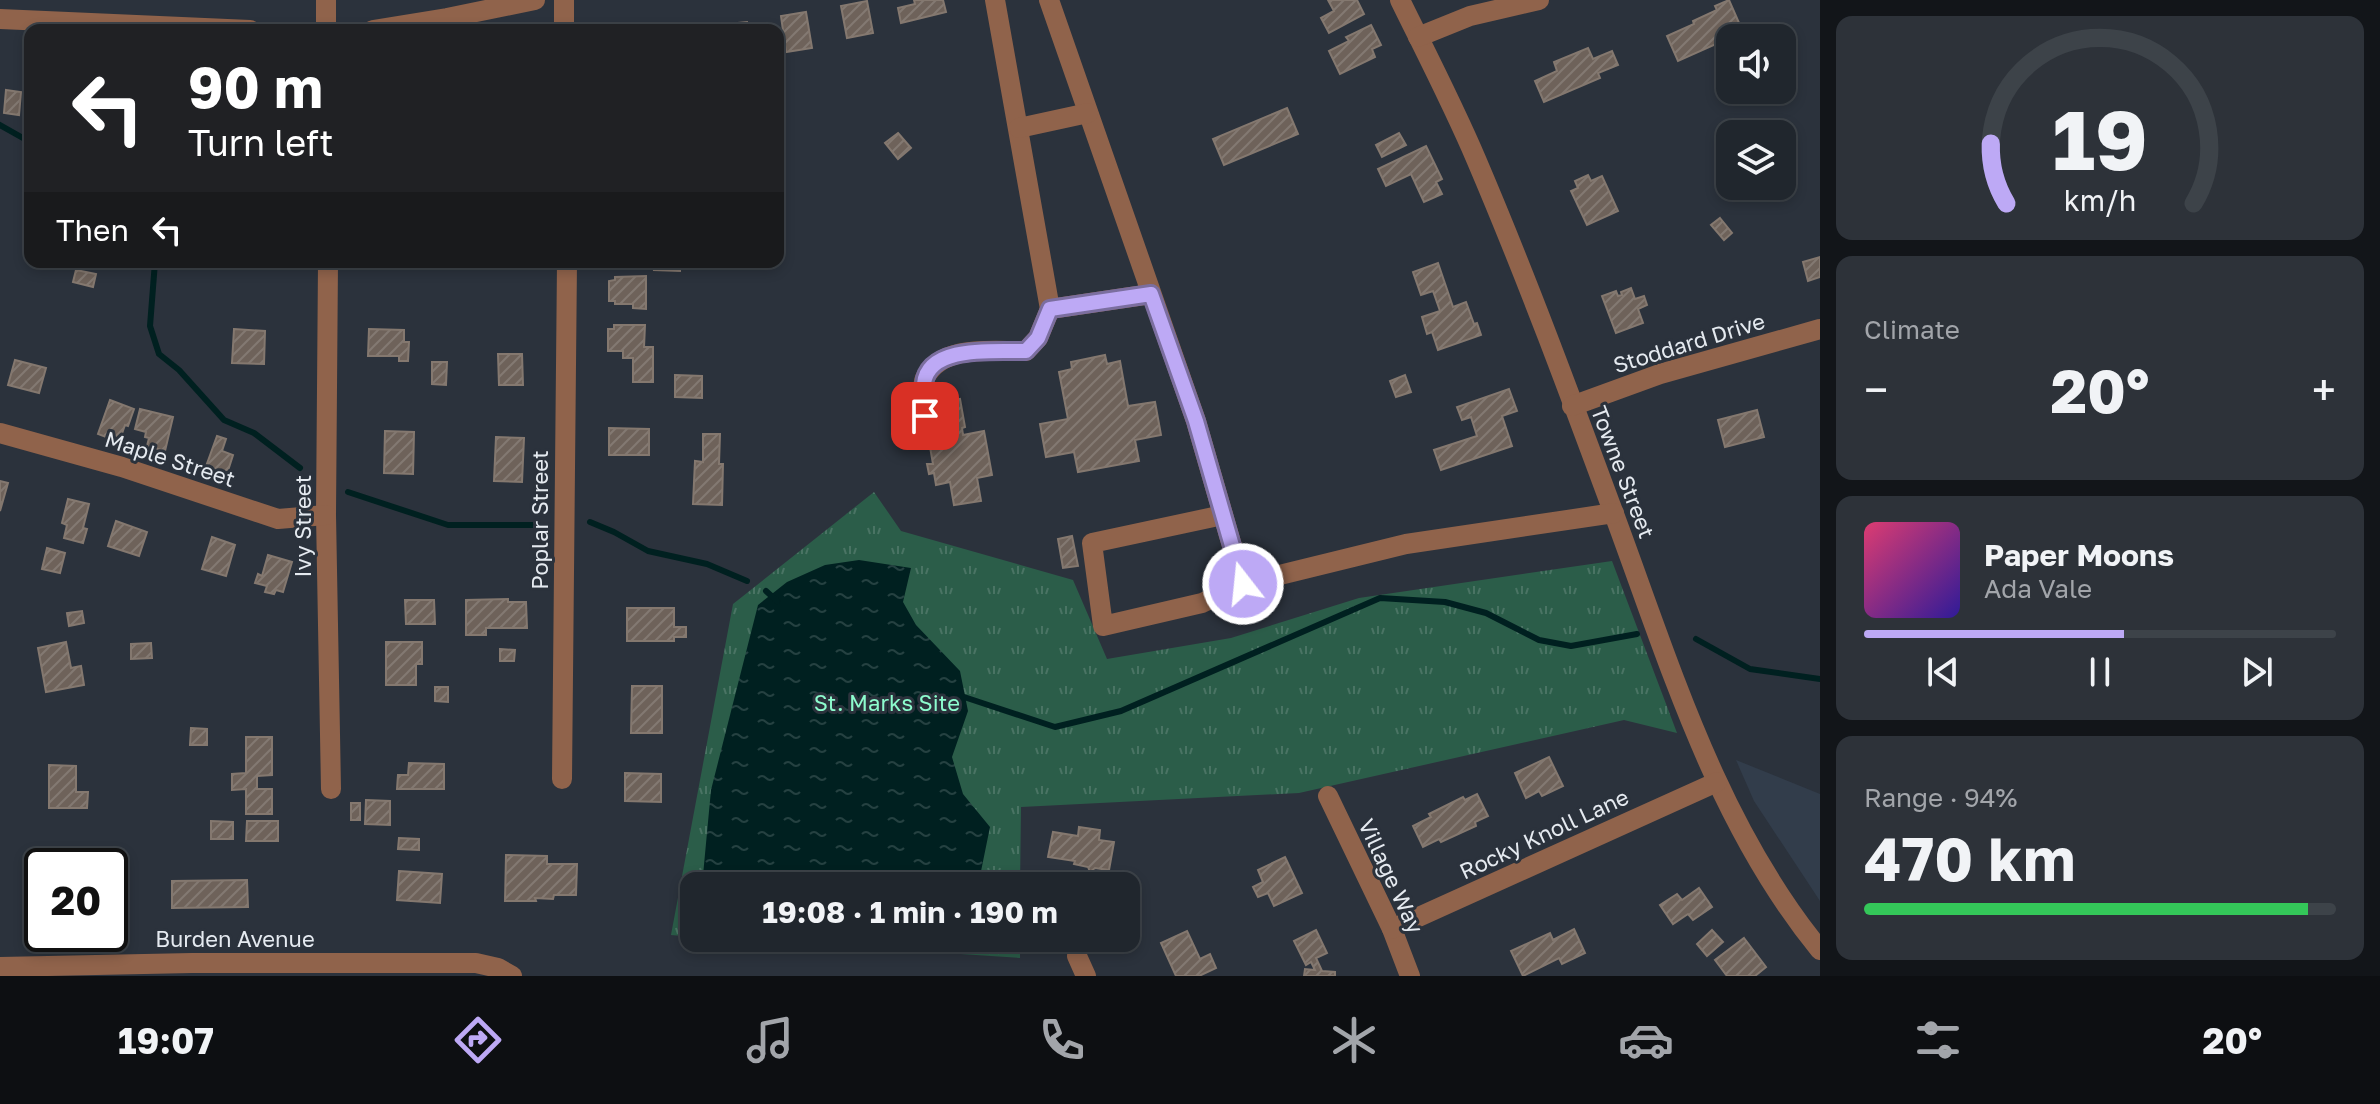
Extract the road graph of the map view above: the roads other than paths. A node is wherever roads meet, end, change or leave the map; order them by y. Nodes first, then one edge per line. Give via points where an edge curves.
1 (326, 0) edge
2 (535, 0) edge
3 (564, 0) edge
4 (995, 0) edge
5 (1049, 0) edge
6 (1400, 0) edge
7 (1539, 0) edge
8 (0, 19) edge
9 (114, 24) edge
10 (326, 24) edge
11 (410, 24) edge
12 (564, 24) edge
13 (1418, 37) junction
14 (1088, 113) junction
15 (1019, 128) junction
16 (328, 268) edge
17 (567, 268) edge
18 (1151, 294) junction
19 (1050, 309) junction
20 (1820, 329) edge
21 (1572, 406) junction
22 (925, 416) dead end
23 (0, 433) edge
24 (1614, 513) junction
25 (326, 515) junction
26 (1223, 515) junction
27 (1243, 584) junction
28 (562, 779) dead end
29 (1717, 782) junction
30 (331, 789) dead end
31 (1328, 796) dead end
32 (1392, 929) junction
33 (1820, 950) edge
34 (1077, 956) dead end
35 (0, 967) edge
36 (327, 969) edge
37 (502, 973) edge
38 (1086, 976) edge
39 (1410, 976) edge

1 - 10 street
2 - 11 street
3 - 12 street
4 - 15 street
5 - 14 street
6 - 13 street, Towne Street
7 - 13 street via 1470,16
8 - 9 street
13 - 21 street, Towne Street via 1475,157
14 - 15 street
14 - 18 street
15 - 19 street
16 - 25 street, Ivy Street
17 - 28 street, Poplar Street
18 - 19 street
18 - 26 street
19 - 22 street via 1026,351 955,354 937,361 924,380
20 - 21 street, Stoddard Drive via 1660,374
21 - 24 street, Towne Street
23 - 25 street, Maple Street via 278,519
24 - 27 street via 1406,544
24 - 29 street, Towne Street
25 - 30 street, Ivy Street
26 - 27 street
26 - 27 street via 1092,543 1103,626 1202,603
29 - 32 street, Rocky Knoll Lane
29 - 33 street, Towne Street via 1755,859
31 - 32 street, Village Way
32 - 39 street, Village Way
34 - 38 street
35 - 36 street, Burden Avenue
36 - 37 street, Burden Avenue via 476,963

